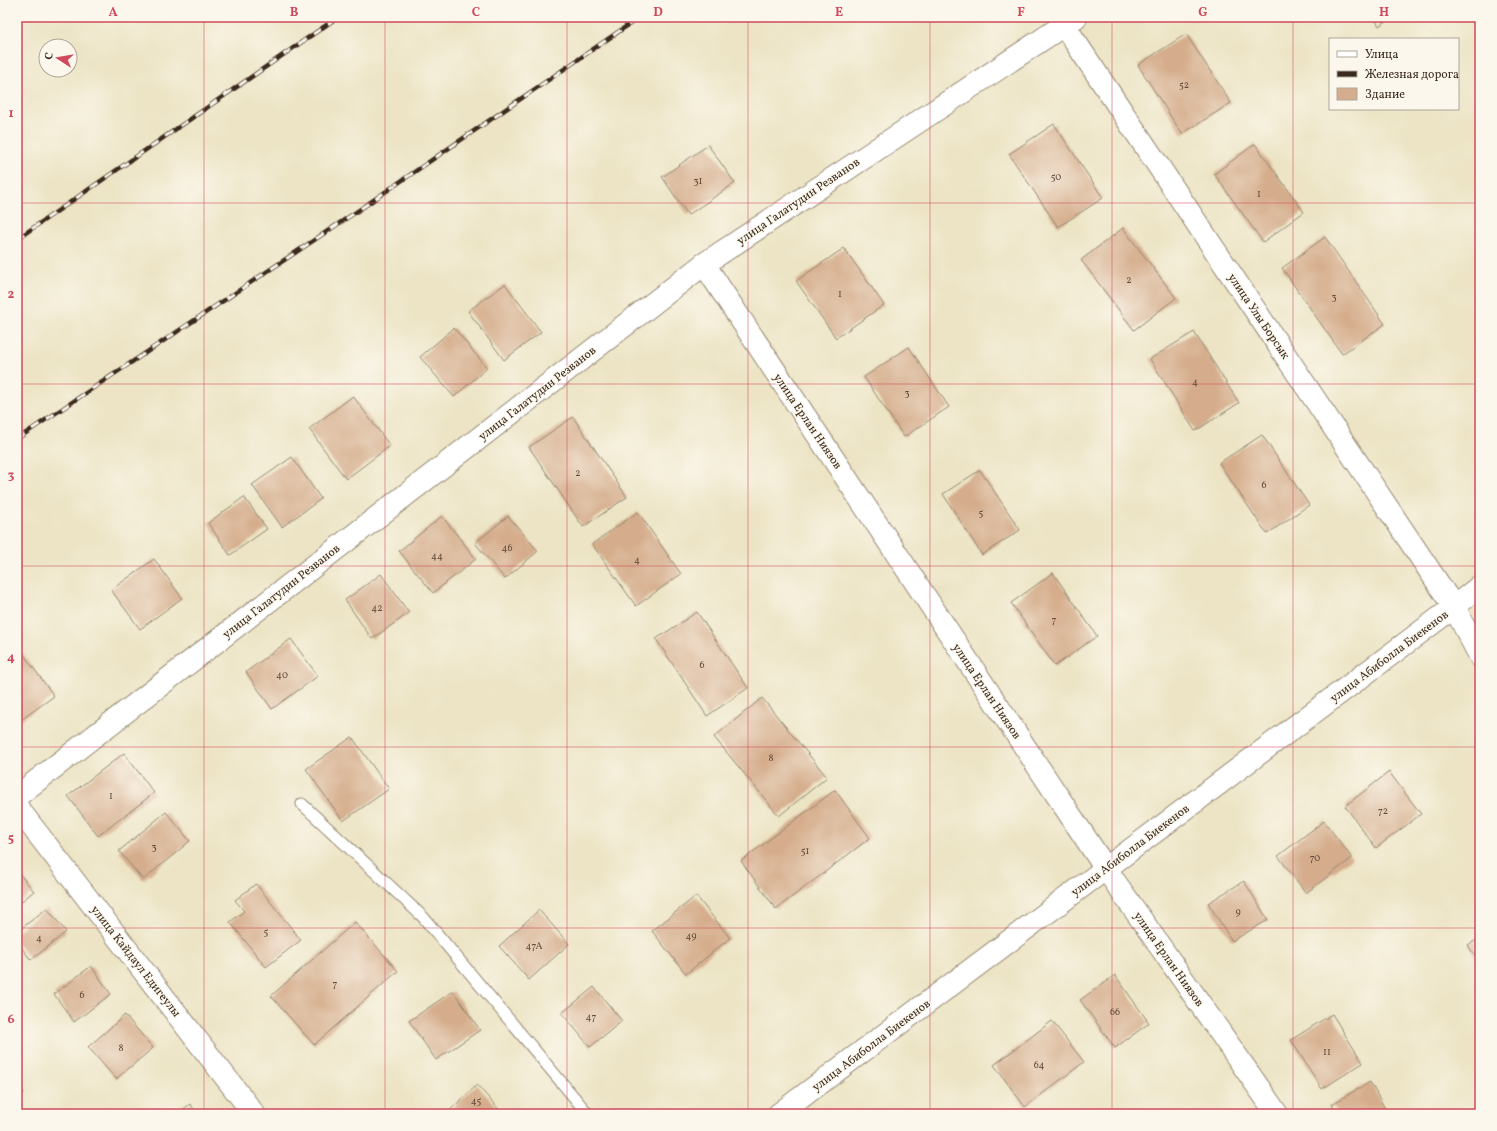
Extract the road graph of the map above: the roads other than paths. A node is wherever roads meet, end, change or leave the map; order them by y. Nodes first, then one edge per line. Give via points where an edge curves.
1 (1070, 21) edge
2 (704, 264) junction
3 (1480, 586) edge
4 (1454, 607) junction
5 (1480, 656) edge
6 (17, 796) edge
7 (302, 804) dead end
8 (17, 807) edge
9 (1106, 869) junction
10 (786, 1112) edge
11 (254, 1114) edge
12 (588, 1114) edge
13 (1277, 1114) edge

1 - 2 street, улица Галатудин Резванов
1 - 4 street, улица Улы Борсык
2 - 6 street, улица Галатудин Резванов
2 - 9 street, улица Ерлан Ниязов
3 - 4 street, улица Абиболла Биекенов
4 - 5 street, улица Улы Борсык
4 - 9 street, улица Абиболла Биекенов
7 - 12 lane via 423,917
8 - 11 street, улица Кайдаул Едигеулы
9 - 10 street, улица Абиболла Биекенов
9 - 13 street, улица Ерлан Ниязов

